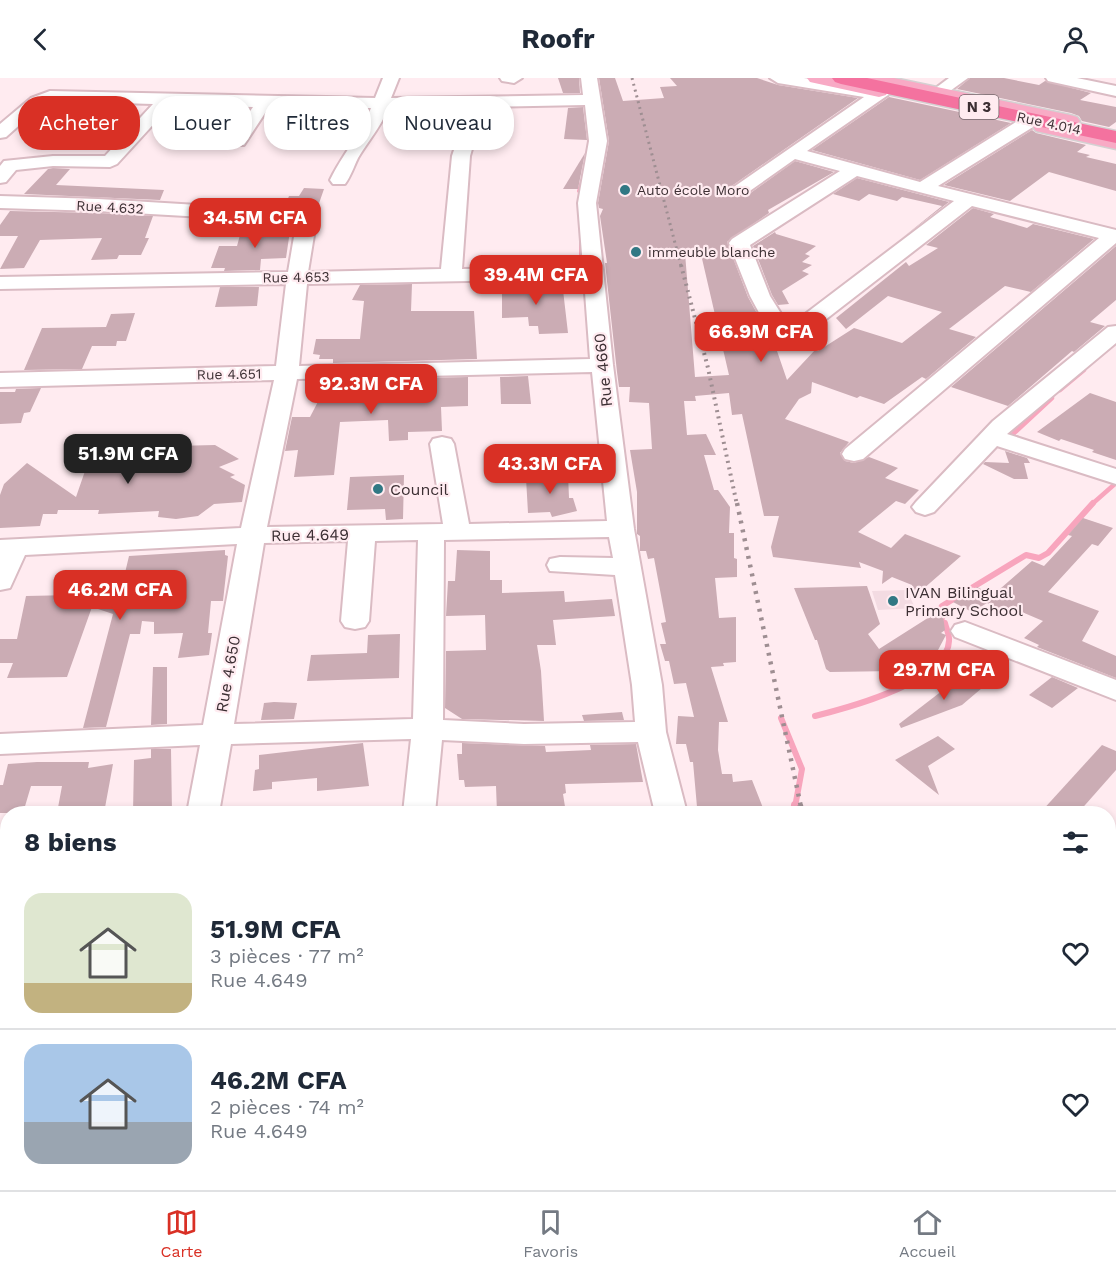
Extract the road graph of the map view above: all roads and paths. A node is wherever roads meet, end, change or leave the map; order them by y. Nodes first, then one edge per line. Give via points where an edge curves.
1 (390, 78) edge
2 (589, 78) edge
3 (778, 78) edge
4 (816, 78) edge
5 (841, 78) edge
6 (868, 78) edge
7 (960, 78) edge
8 (510, 81) edge
9 (1056, 83) edge
10 (550, 86) dead end
11 (1112, 86) edge
12 (880, 93) junction
13 (937, 93) junction
14 (592, 100) junction
15 (252, 102) edge
16 (264, 102) joint
17 (371, 103) edge
18 (382, 103) junction
19 (514, 103) edge
20 (0, 108) edge
21 (18, 109) edge
22 (152, 115) edge
23 (18, 118) edge
24 (252, 120) edge
25 (1027, 123) junction
26 (1116, 131) edge
27 (0, 133) edge
28 (1116, 137) edge
29 (1116, 143) edge
30 (463, 150) edge
31 (793, 153) junction
32 (3, 169) edge
33 (854, 170) junction
34 (339, 180) dead end
35 (923, 188) junction
36 (737, 191) dead end
37 (968, 200) junction
38 (0, 202) edge
39 (1114, 236) edge
40 (592, 273) junction
41 (451, 275) junction
42 (297, 277) junction
43 (0, 283) edge
44 (1116, 332) edge
45 (602, 365) junction
46 (287, 373) junction
47 (0, 380) edge
48 (993, 436) junction
49 (442, 444) dead end
50 (854, 454) dead end
51 (1116, 477) edge
52 (926, 507) dead end
53 (621, 529) junction
54 (444, 533) junction
55 (362, 534) junction
56 (252, 536) junction
57 (7, 548) edge
58 (560, 565) dead end
59 (627, 567) junction
60 (0, 582) edge
61 (356, 621) dead end
62 (965, 631) dead end
63 (1116, 691) edge
64 (428, 729) junction
65 (651, 732) junction
66 (217, 734) junction
67 (0, 744) edge
68 (204, 806) edge
69 (420, 806) edge
70 (669, 806) edge

1 - 18 street
2 - 14 street, Rue 4660
3 - 12 street
4 - 12 main road
5 - 28 highway, Rue 4.014 / N 3
6 - 13 main road
7 - 13 street
8 - 10 street
9 - 11 street
12 - 25 main road
12 - 31 street
13 - 26 main road
14 - 19 street
14 - 40 street, Rue 4660 via 598,141 587,203
15 - 16 street
16 - 24 street
17 - 18 street
18 - 34 street
20 - 21 street
22 - 32 street via 104,163 54,161
23 - 27 street
25 - 29 main road
25 - 35 street
30 - 41 street
31 - 33 street
31 - 36 street
33 - 35 street
33 - 37 street via 739,243 774,321 776,340 786,339
35 - 37 street
37 - 39 street
38 - 42 street, Rue 4.632 via 297,217 306,224
39 - 50 street
40 - 41 street, Rue 4.653
40 - 45 street, Rue 4660
41 - 42 street, Rue 4.653
42 - 43 street, Rue 4.653
42 - 46 street, Rue 4.650
44 - 48 street
45 - 46 street, Rue 4.651
45 - 53 street, Rue 4660
46 - 47 street, Rue 4.651
46 - 56 street, Rue 4.650
48 - 51 street
48 - 52 street
49 - 54 street
53 - 54 street, Rue 4.649
53 - 59 street, Rue 4660
54 - 55 street, Rue 4.649
54 - 64 street
55 - 56 street, Rue 4.649
55 - 61 street
56 - 57 street, Rue 4.649
56 - 66 street, Rue 4.650
57 - 60 street
58 - 59 street
59 - 65 street, Rue 4660
62 - 63 street
64 - 65 street via 524,734
64 - 66 street
64 - 69 street
65 - 70 street, Rue 4660
66 - 67 street
66 - 68 street, Rue 4.650

